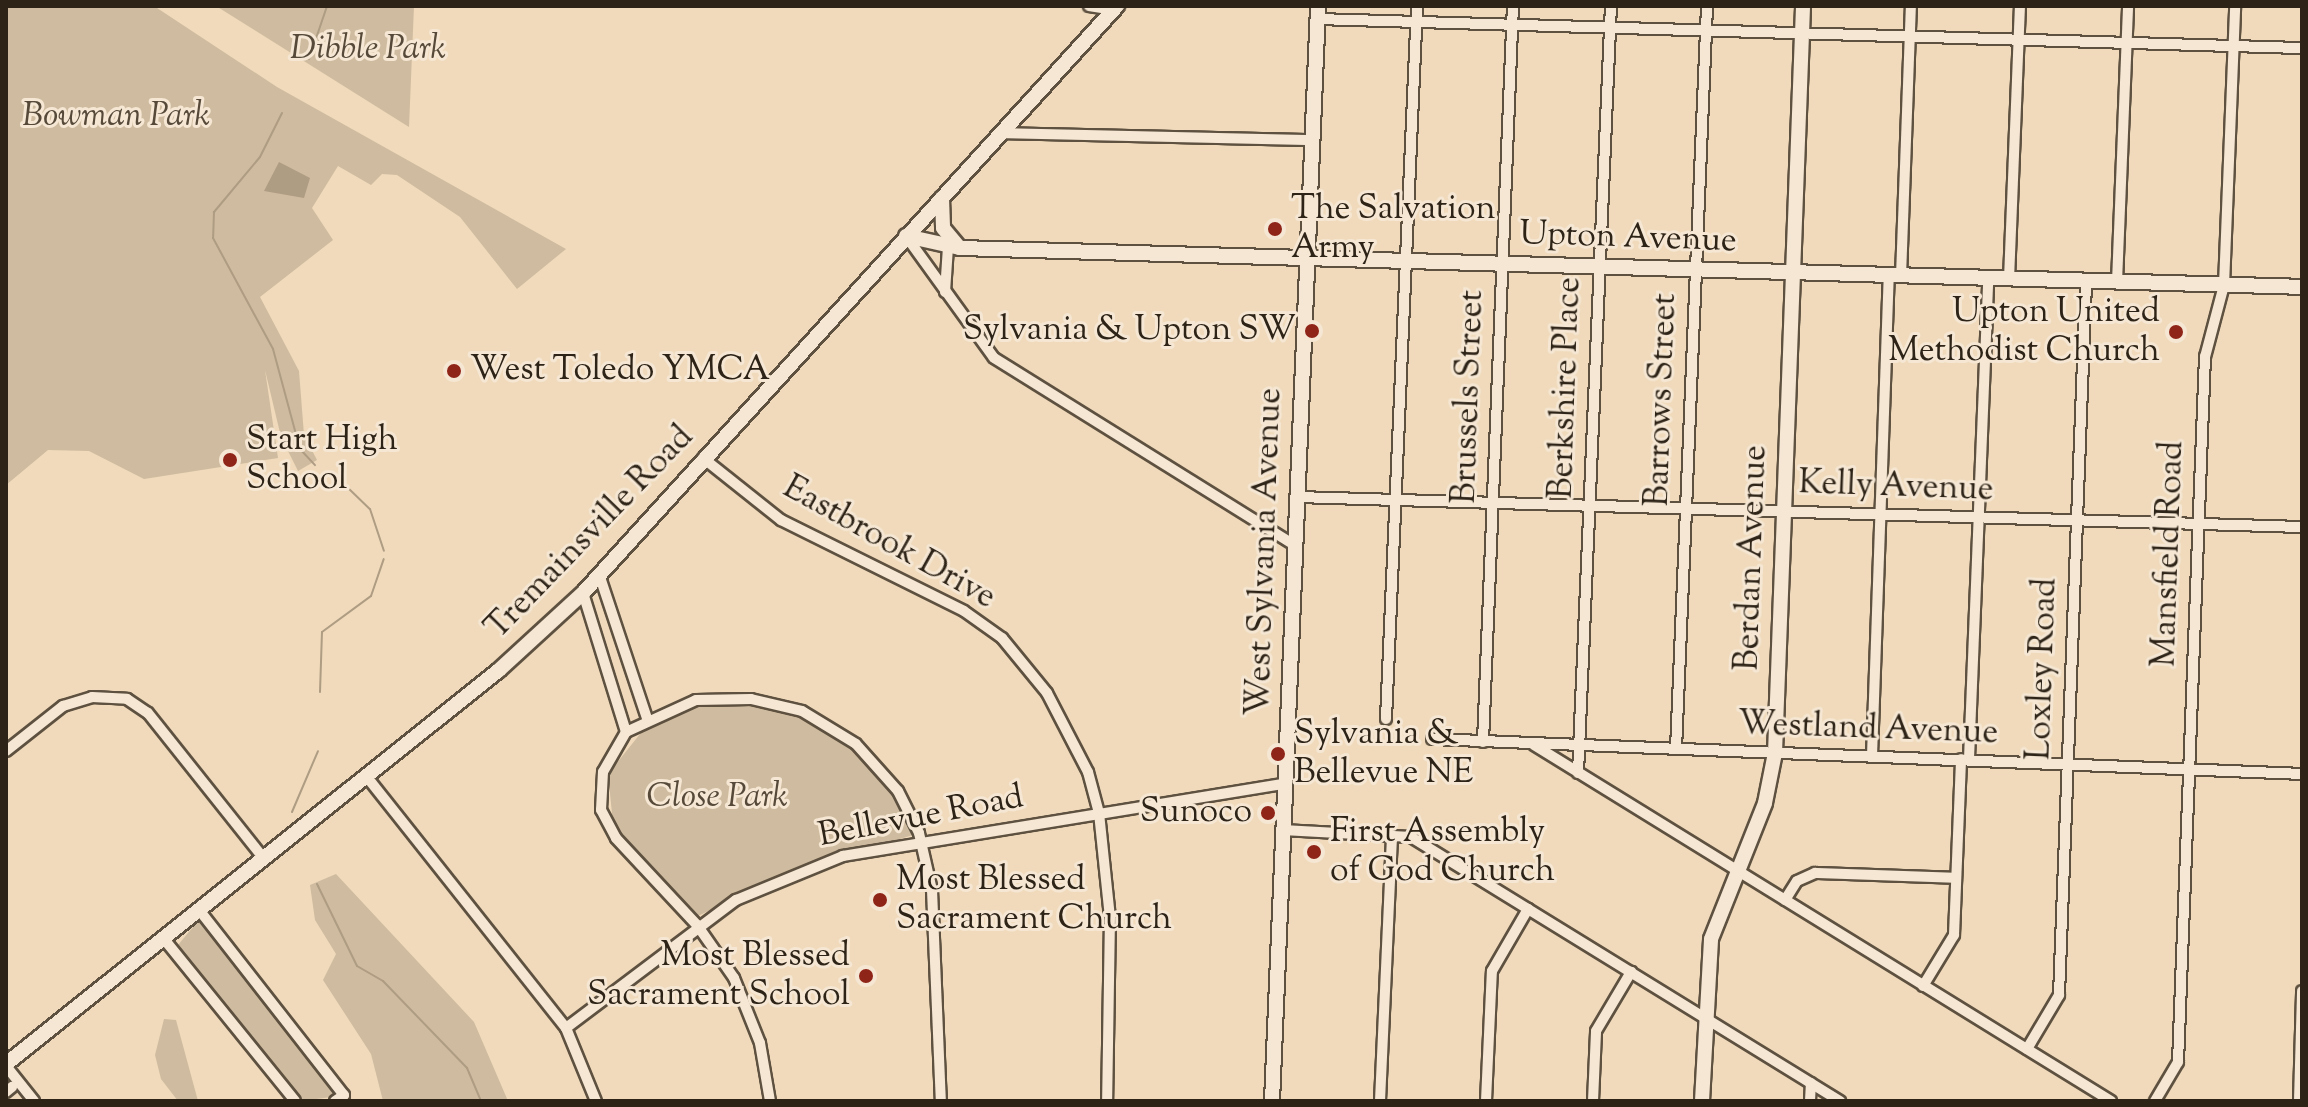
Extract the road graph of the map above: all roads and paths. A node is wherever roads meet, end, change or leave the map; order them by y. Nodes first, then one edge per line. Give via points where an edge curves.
1 (1089, 6) edge
2 (1417, 6) edge
3 (1513, 6) edge
4 (1611, 6) edge
5 (1707, 6) edge
6 (1803, 6) edge
7 (1911, 6) edge
8 (2020, 6) edge
9 (2128, 6) edge
10 (2235, 6) edge
11 (1115, 8) edge
12 (1318, 12) edge
13 (1416, 22) junction
14 (1513, 25) junction
15 (1610, 27) junction
16 (1706, 30) junction
17 (1802, 33) junction
18 (1910, 36) junction
19 (2018, 39) junction
20 (2126, 43) junction
21 (2234, 46) junction
22 (2302, 48) edge
23 (1002, 133) junction
24 (1312, 140) junction
25 (942, 198) junction
26 (906, 236) junction
27 (954, 247) junction
28 (1307, 258) junction
29 (1406, 261) junction
30 (1503, 264) junction
31 (1600, 267) junction
32 (1696, 270) junction
33 (1792, 273) junction
34 (1895, 276) junction
35 (1988, 278) junction
36 (2009, 279) junction
37 (2086, 282) junction
38 (2117, 282) junction
39 (2224, 285) junction
40 (2302, 287) edge
41 (946, 294) junction
42 (703, 458) junction
43 (1297, 497) junction
44 (1395, 500) junction
45 (1492, 503) junction
46 (1590, 505) junction
47 (1686, 508) junction
48 (1784, 511) junction
49 (1881, 514) junction
50 (1977, 517) junction
51 (2077, 520) junction
52 (2198, 524) junction
53 (2302, 527) edge
54 (1295, 545) junction
55 (599, 574) junction
56 (583, 593) junction
57 (647, 718) junction
58 (1386, 719) dead end
59 (631, 729) junction
60 (1432, 739) dead end
61 (1483, 742) junction
62 (1531, 744) junction
63 (1579, 745) junction
64 (1676, 749) junction
65 (6, 751) edge
66 (1775, 753) junction
67 (1872, 756) junction
68 (1965, 759) junction
69 (2067, 765) junction
70 (2188, 767) junction
71 (1578, 773) junction
72 (2302, 774) edge
73 (367, 777) junction
74 (1285, 784) junction
75 (1099, 813) junction
76 (1283, 830) junction
77 (1392, 835) junction
78 (921, 841) junction
79 (264, 859) junction
80 (1737, 870) junction
81 (1956, 878) junction
82 (1785, 900) junction
83 (1528, 909) junction
84 (200, 911) junction
85 (697, 925) junction
86 (164, 939) junction
87 (1631, 972) junction
88 (1923, 986) junction
89 (1706, 989) junction
90 (2302, 991) edge
91 (1683, 1004) junction
92 (1705, 1018) junction
93 (566, 1028) junction
94 (2027, 1049) junction
95 (6, 1065) edge
96 (2301, 1080) edge
97 (1811, 1083) junction
98 (34, 1101) edge
99 (295, 1101) edge
100 (335, 1101) edge
101 (596, 1101) edge
102 (770, 1101) edge
103 (941, 1101) edge
104 (1107, 1101) edge
105 (1272, 1101) edge
106 (1380, 1101) edge
107 (1486, 1101) edge
108 (1593, 1101) edge
109 (1702, 1101) edge
110 (1810, 1101) edge
111 (1840, 1101) edge
112 (2111, 1101) edge
113 (2155, 1101) edge
114 (2299, 1101) edge

1 - 11 street
2 - 13 street
3 - 14 street, Brussels Street
4 - 15 street, Berkshire Place
5 - 16 street, Barrows Street
6 - 17 street, Berdan Avenue
7 - 18 street
8 - 19 street
9 - 20 street
10 - 21 street, Mansfield Road
11 - 23 street, Tremainsville Road
12 - 13 street
12 - 24 street, West Sylvania Avenue
13 - 14 street
13 - 29 street
14 - 15 street
14 - 30 street, Brussels Street
15 - 16 street
15 - 31 street, Berkshire Place
16 - 17 street
16 - 32 street, Barrows Street
17 - 18 street
17 - 33 street, Berdan Avenue
18 - 19 street
18 - 34 street
19 - 20 street
19 - 36 street
20 - 21 street
20 - 38 street
21 - 22 street
21 - 39 street, Mansfield Road
23 - 24 street
23 - 25 street, Tremainsville Road
24 - 28 street, West Sylvania Avenue
25 - 26 street, Tremainsville Road
25 - 27 street via 943,228
26 - 27 street, Upton Avenue
26 - 41 street
26 - 42 street, Tremainsville Road
27 - 28 street, Upton Avenue
27 - 41 street
28 - 29 street, Upton Avenue
28 - 43 street, West Sylvania Avenue
29 - 30 street, Upton Avenue
29 - 44 street
30 - 31 street, Upton Avenue
30 - 45 street, Brussels Street
31 - 32 street, Upton Avenue
31 - 46 street, Berkshire Place
32 - 33 street, Upton Avenue
32 - 47 street, Barrows Street
33 - 34 street, Upton Avenue
33 - 48 street, Berdan Avenue
34 - 35 street, Upton Avenue
34 - 49 street
35 - 36 street, Upton Avenue
35 - 50 street
36 - 37 street, Upton Avenue
37 - 38 street, Upton Avenue
37 - 51 street, Loxley Road
38 - 39 street, Upton Avenue
39 - 40 street, Upton Avenue
39 - 52 street, Mansfield Road via 2205,357
41 - 54 street via 994,358
42 - 55 street, Tremainsville Road
42 - 75 street, Eastbrook Drive via 781,520 885,567 1002,638 1067,725
43 - 44 street, Kelly Avenue
43 - 54 street, West Sylvania Avenue
44 - 45 street, Kelly Avenue
44 - 58 street
45 - 46 street, Kelly Avenue
45 - 61 street, Brussels Street
46 - 47 street, Kelly Avenue
46 - 63 street, Berkshire Place
47 - 48 street, Kelly Avenue
47 - 64 street, Barrows Street
48 - 49 street, Kelly Avenue
48 - 66 street, Berdan Avenue
49 - 50 street, Kelly Avenue
49 - 67 street
50 - 51 street, Kelly Avenue
50 - 68 street
51 - 52 street, Kelly Avenue
51 - 69 street, Loxley Road
52 - 53 street, Kelly Avenue
52 - 70 street, Mansfield Road
54 - 74 street, West Sylvania Avenue
55 - 56 street, Tremainsville Road
55 - 57 street
56 - 59 street
56 - 73 street, Tremainsville Road
57 - 59 street
57 - 78 street via 712,697 802,711 870,757
59 - 85 street via 603,772 601,810 616,838
60 - 61 street, Westland Avenue
61 - 62 street, Westland Avenue
62 - 63 street, Westland Avenue
62 - 71 street
63 - 64 street, Westland Avenue
63 - 71 street, Berkshire Place
64 - 66 street, Westland Avenue
65 - 79 street via 77,700 115,697 137,704
66 - 67 street, Westland Avenue
66 - 80 street, Berdan Avenue via 1765,803
67 - 68 street, Westland Avenue
68 - 69 street, Westland Avenue
68 - 81 street
69 - 70 street, Westland Avenue
69 - 94 street, Loxley Road via 2059,995
70 - 72 street, Westland Avenue
70 - 113 street, Mansfield Road via 2178,1062
71 - 80 street
73 - 79 street, Tremainsville Road
73 - 93 street
74 - 75 street, Bellevue Road
74 - 76 street, West Sylvania Avenue
75 - 78 street, Bellevue Road
75 - 104 street, Eastbrook Drive via 1110,917
76 - 77 street
76 - 105 street, West Sylvania Avenue
77 - 83 street via 1411,837
77 - 106 street
78 - 85 street, Bellevue Road via 801,870
78 - 103 street via 937,930
79 - 84 street, Tremainsville Road
80 - 82 street
80 - 89 street, Berdan Avenue via 1716,917
81 - 82 street via 1815,873 1797,881
81 - 88 street via 1954,935
82 - 88 street
83 - 87 street
83 - 107 street via 1492,971
84 - 86 street, Tremainsville Road
84 - 100 street via 344,1095
85 - 93 street, Bellevue Road
85 - 102 street via 747,1006
86 - 95 street, Tremainsville Road
86 - 99 street
87 - 91 street
87 - 108 street via 1596,1031
88 - 94 street
89 - 91 street
89 - 92 street, Berdan Avenue
90 - 96 street
91 - 92 street
92 - 97 street
92 - 109 street, Berdan Avenue
93 - 101 street
94 - 112 street
95 - 98 street
96 - 114 street
97 - 110 street
97 - 111 street

